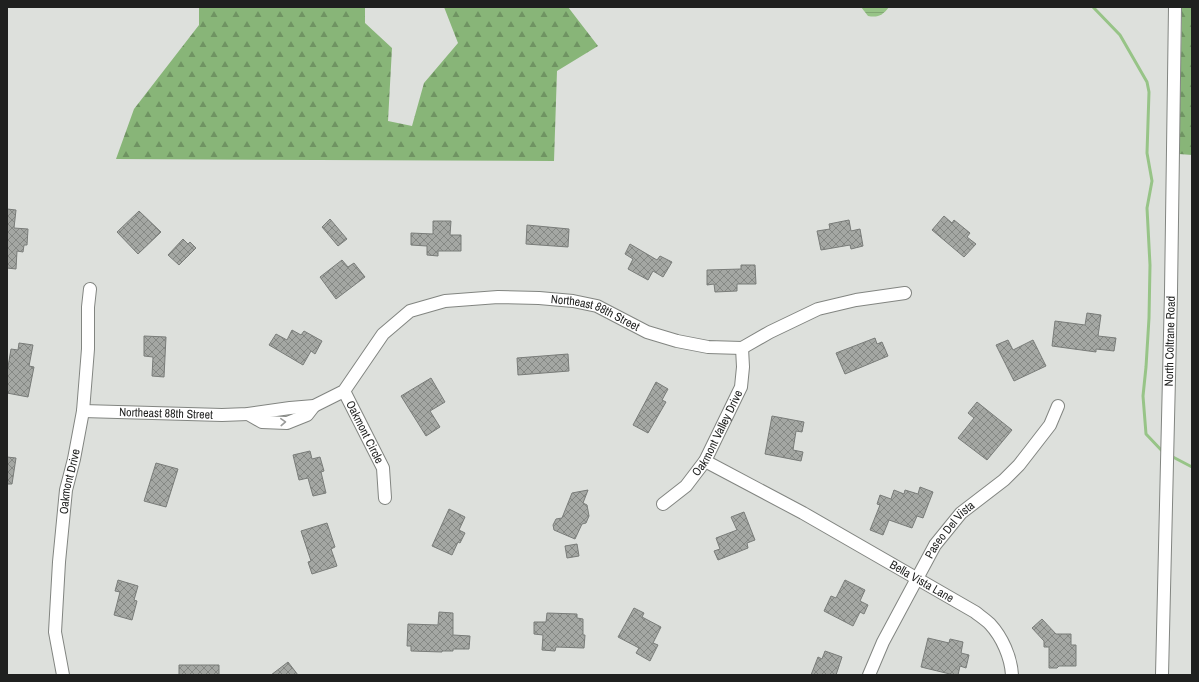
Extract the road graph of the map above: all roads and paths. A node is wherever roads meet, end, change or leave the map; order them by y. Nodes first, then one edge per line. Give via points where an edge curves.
1 (1175, 7) edge
2 (90, 289) dead end
3 (905, 293) dead end
4 (742, 348) junction
5 (344, 391) junction
6 (1058, 406) dead end
7 (83, 411) junction
8 (705, 461) junction
9 (385, 498) dead end
10 (663, 504) dead end
11 (917, 578) junction
12 (63, 675) edge
13 (868, 675) edge
14 (1012, 675) edge
15 (1162, 675) edge

1 - 15 street, North Coltrane Road
2 - 7 street, Oakmont Drive
3 - 4 street via 818,309
4 - 5 street, Northeast 88th Street via 708,347 677,341 647,332 597,306 573,301 498,297 445,301 410,311 383,334
4 - 8 street, Oakmont Valley Drive via 741,387
5 - 7 street, Northeast 88th Street via 314,406 307,415 287,423 262,422 248,414
5 - 9 street, Oakmont Circle via 383,468
6 - 11 street, Paseo Del Vista via 1050,426 1019,466 961,513 935,545
7 - 12 street, Oakmont Drive via 66,490 59,562 55,632
8 - 10 street, Oakmont Valley Drive via 686,486
8 - 11 street, Bella Vista Lane
11 - 13 street, Paseo Del Vista
11 - 14 street, Bella Vista Lane via 975,612 990,624 1008,654

